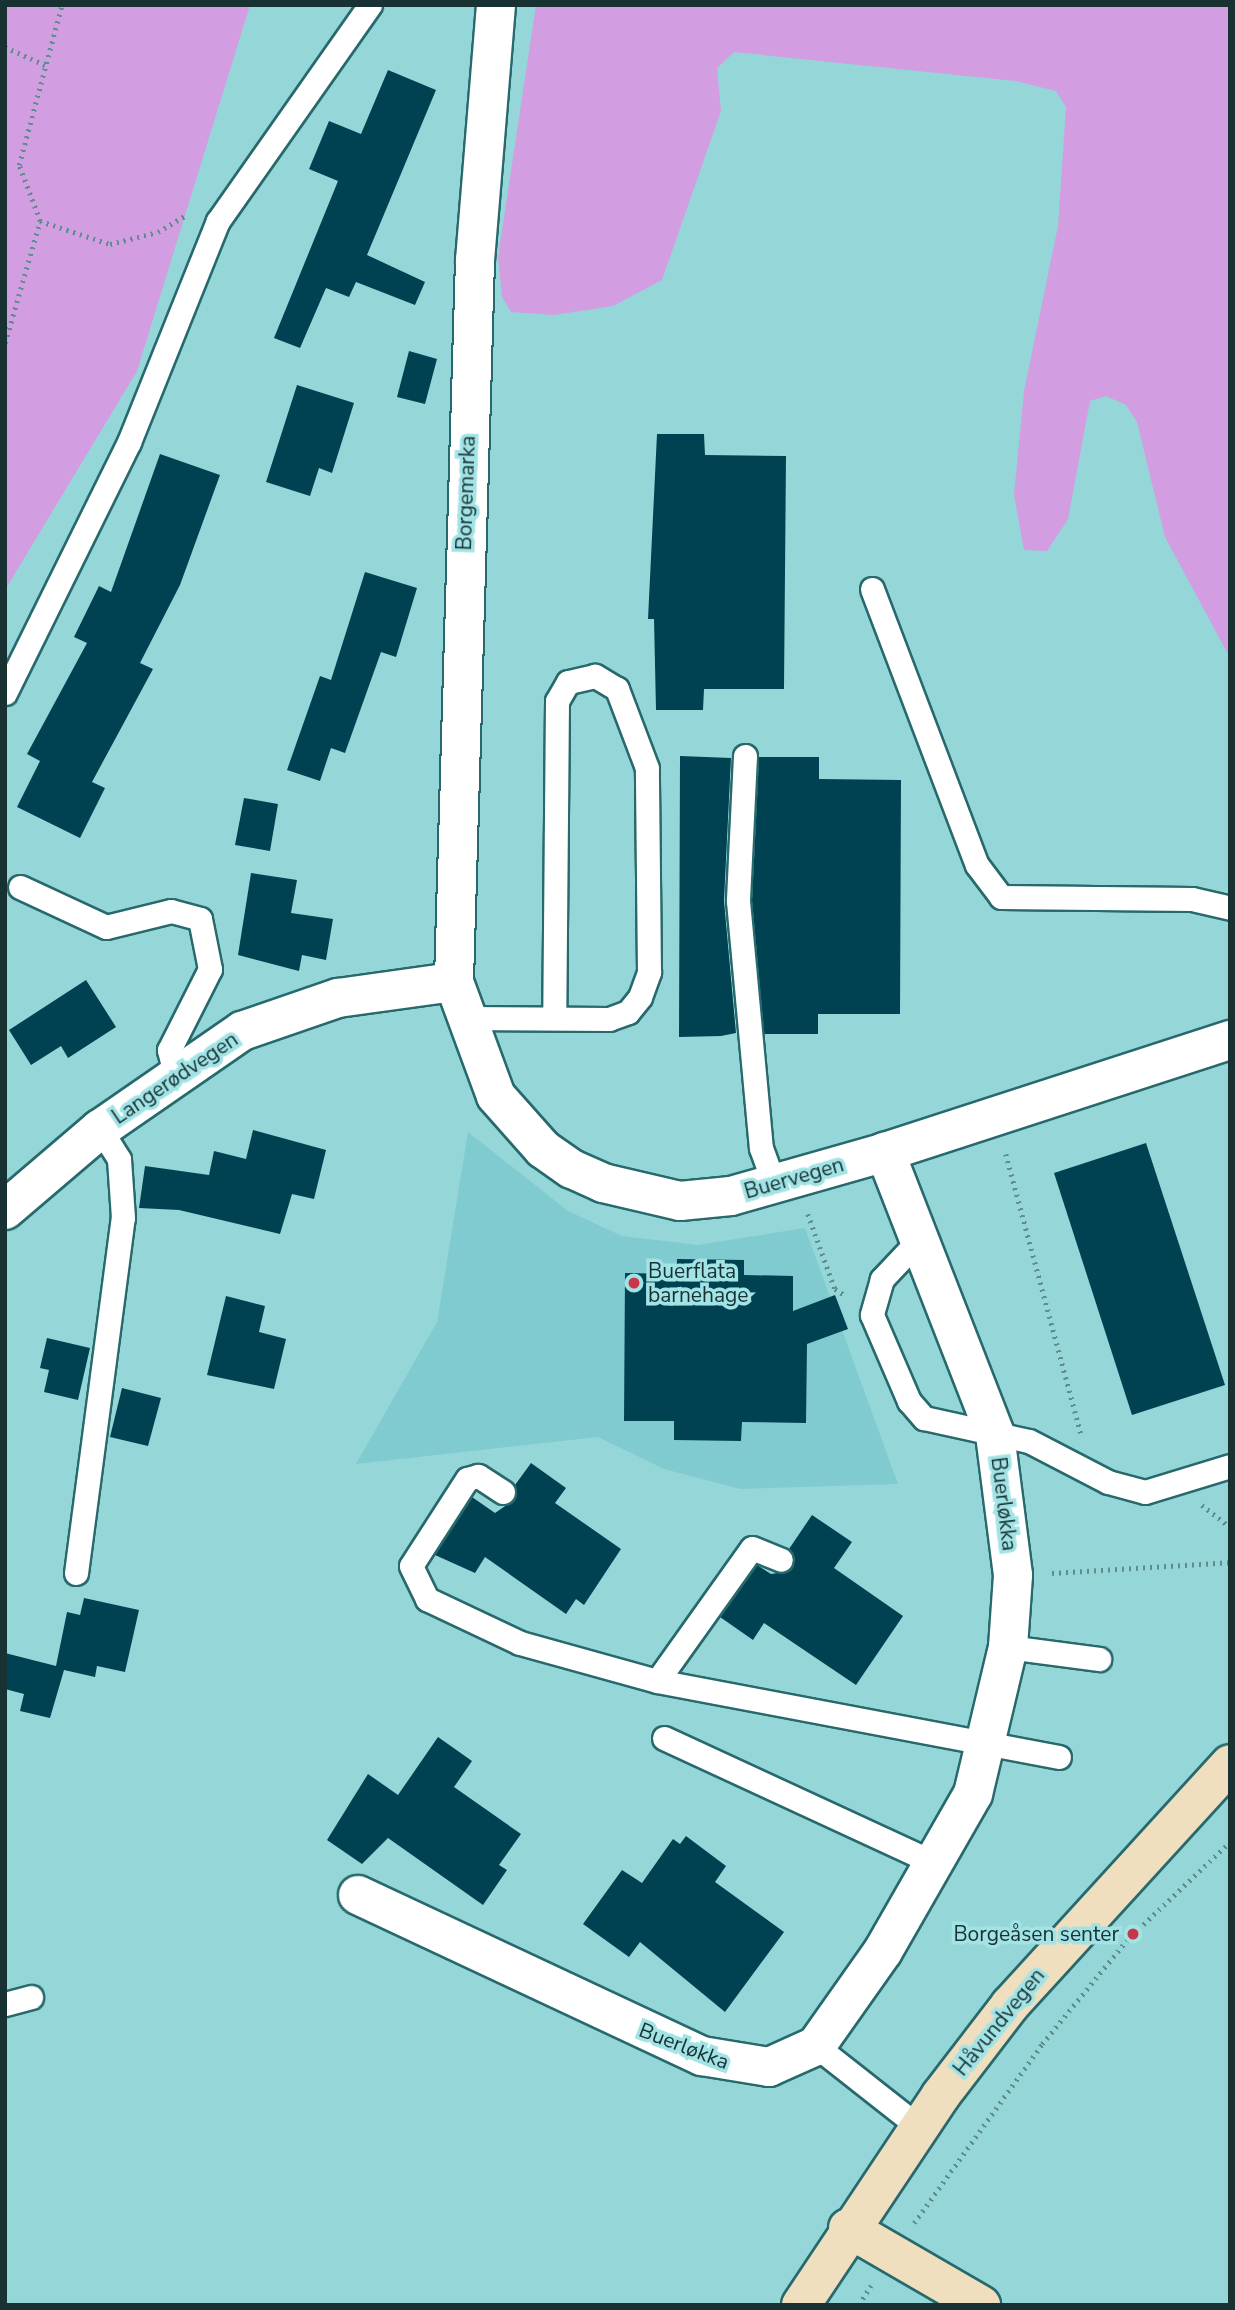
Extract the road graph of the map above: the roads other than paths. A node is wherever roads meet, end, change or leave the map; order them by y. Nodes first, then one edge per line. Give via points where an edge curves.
1 (369, 5) edge
2 (496, 5) edge
3 (873, 589) dead end
4 (5, 693) edge
5 (744, 756) dead end
6 (20, 887) dead end
7 (1230, 908) edge
8 (454, 982) junction
9 (465, 1018) junction
10 (554, 1018) junction
11 (1230, 1040) edge
12 (175, 1074) junction
13 (100, 1129) junction
14 (885, 1152) junction
15 (789, 1194) junction
16 (5, 1210) edge
17 (916, 1243) junction
18 (995, 1434) junction
19 (1230, 1466) edge
20 (503, 1492) dead end
21 (781, 1560) dead end
22 (76, 1573) dead end
23 (1008, 1647) junction
24 (1099, 1659) dead end
25 (657, 1681) junction
26 (664, 1738) dead end
27 (988, 1742) junction
28 (1059, 1757) dead end
29 (1230, 1764) edge
30 (935, 1863) junction
31 (358, 1895) dead end
32 (31, 1997) dead end
33 (5, 2004) edge
34 (816, 2046) junction
35 (919, 2127) junction
36 (848, 2228) junction
37 (801, 2305) edge
38 (981, 2305) edge

1 - 4 lane via 238,187 187,289 130,442
2 - 8 street, Borgemarka via 475,260
3 - 7 lane via 977,865 1001,897 1192,899
5 - 15 lane via 738,901 761,1148
6 - 12 lane via 106,927 172,911 200,919 210,969 169,1050
8 - 9 street, Buervegen
8 - 12 street, Langerødvegen via 338,998 242,1031
9 - 10 lane
9 - 15 street, Buervegen via 496,1096 543,1149 572,1169 615,1187 680,1200
10 - 10 lane via 628,1012 649,972 648,768 617,689 595,676 568,682 557,701
11 - 14 street, Buervegen
12 - 13 street, Langerødvegen
13 - 16 street, Langerødvegen
13 - 22 lane via 119,1159 123,1218
14 - 15 street, Buervegen
14 - 17 street, Buerløkka
17 - 18 street, Buerløkka via 963,1344
17 - 18 lane via 882,1279 872,1315 909,1401 923,1418
18 - 19 lane via 1029,1441 1091,1473 1145,1492
18 - 23 street, Buerløkka via 1013,1575
20 - 25 lane via 478,1476 467,1479 414,1559 416,1587 427,1599 520,1643
21 - 25 lane via 752,1548
23 - 24 lane
23 - 27 street, Buerløkka
25 - 27 lane via 948,1741
26 - 30 lane
27 - 28 lane
27 - 30 street, Buerløkka via 973,1794
29 - 35 main road, Håvundvegen via 1037,1973
30 - 34 street, Buerløkka
31 - 34 street, Buerløkka via 702,2056 769,2067
32 - 33 lane
34 - 35 lane
35 - 36 main road, Håvundvegen
36 - 37 main road, Håvundvegen
36 - 38 main road

